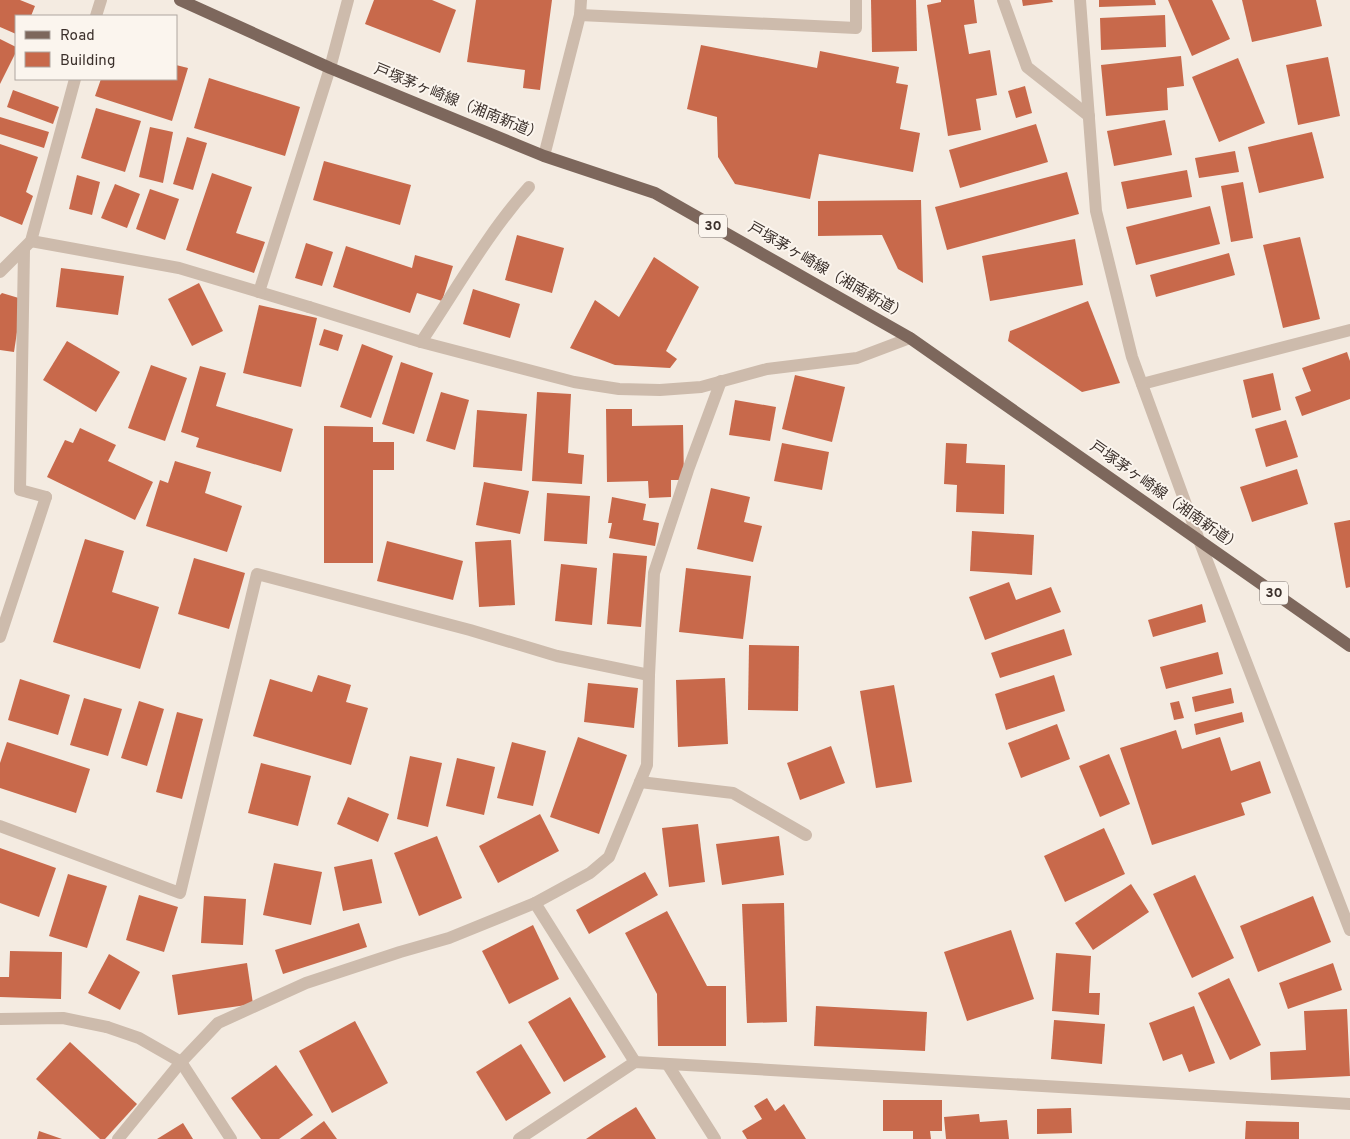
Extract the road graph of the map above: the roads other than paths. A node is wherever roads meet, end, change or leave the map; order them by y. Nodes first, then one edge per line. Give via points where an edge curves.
1 (101, 0) edge
2 (180, 0) edge
3 (348, 0) edge
4 (581, 0) edge
5 (856, 0) edge
6 (1004, 0) edge
7 (1080, 0) edge
8 (580, 14) junction
9 (96, 15) edge
10 (330, 68) junction
11 (75, 80) edge
12 (1089, 116) junction
13 (544, 156) junction
14 (529, 187) dead end
15 (28, 245) junction
16 (0, 272) edge
17 (259, 292) junction
18 (1350, 330) edge
19 (910, 338) junction
20 (421, 342) junction
21 (721, 381) junction
22 (1142, 384) junction
23 (1199, 540) junction
24 (0, 637) edge
25 (1350, 646) edge
26 (649, 675) junction
27 (640, 782) junction
28 (0, 826) edge
29 (806, 835) dead end
30 (535, 903) junction
31 (1350, 930) edge
32 (0, 1019) edge
33 (181, 1062) junction
34 (635, 1062) junction
35 (668, 1065) junction
36 (1350, 1104) edge
37 (118, 1139) edge
38 (231, 1139) edge
39 (520, 1139) edge
40 (715, 1139) edge

1 - 9 street
2 - 10 main road, 戸塚茅ヶ崎線（湘南新道） / 30
3 - 10 street
4 - 8 street
5 - 8 street via 856,28
6 - 12 street via 1027,67
7 - 12 street
8 - 13 street
10 - 13 main road, 戸塚茅ヶ崎線（湘南新道） / 30
10 - 17 street
11 - 15 street
12 - 22 street via 1096,211 1132,357
13 - 19 main road, 戸塚茅ヶ崎線（湘南新道） / 30 via 655,194
14 - 20 street via 492,234
15 - 16 street
15 - 17 street via 179,268
15 - 24 street via 20,490 46,497
17 - 20 street
18 - 22 street
19 - 21 street via 857,358 767,369
19 - 23 main road, 戸塚茅ヶ崎線（湘南新道） / 30
20 - 21 street via 574,382 620,390 660,390
21 - 26 street via 654,573
22 - 23 street
23 - 25 main road, 戸塚茅ヶ崎線（湘南新道） / 30
23 - 31 street
26 - 27 street via 647,765
26 - 28 street via 557,656 257,574 180,893
27 - 29 street via 733,793
27 - 30 street via 609,857 590,872
30 - 33 street via 449,938 306,983 242,1011 218,1023
30 - 34 street
32 - 33 street via 63,1018 107,1027 139,1038
33 - 37 street
33 - 38 street
34 - 35 street
34 - 39 street
35 - 36 street
35 - 40 street

